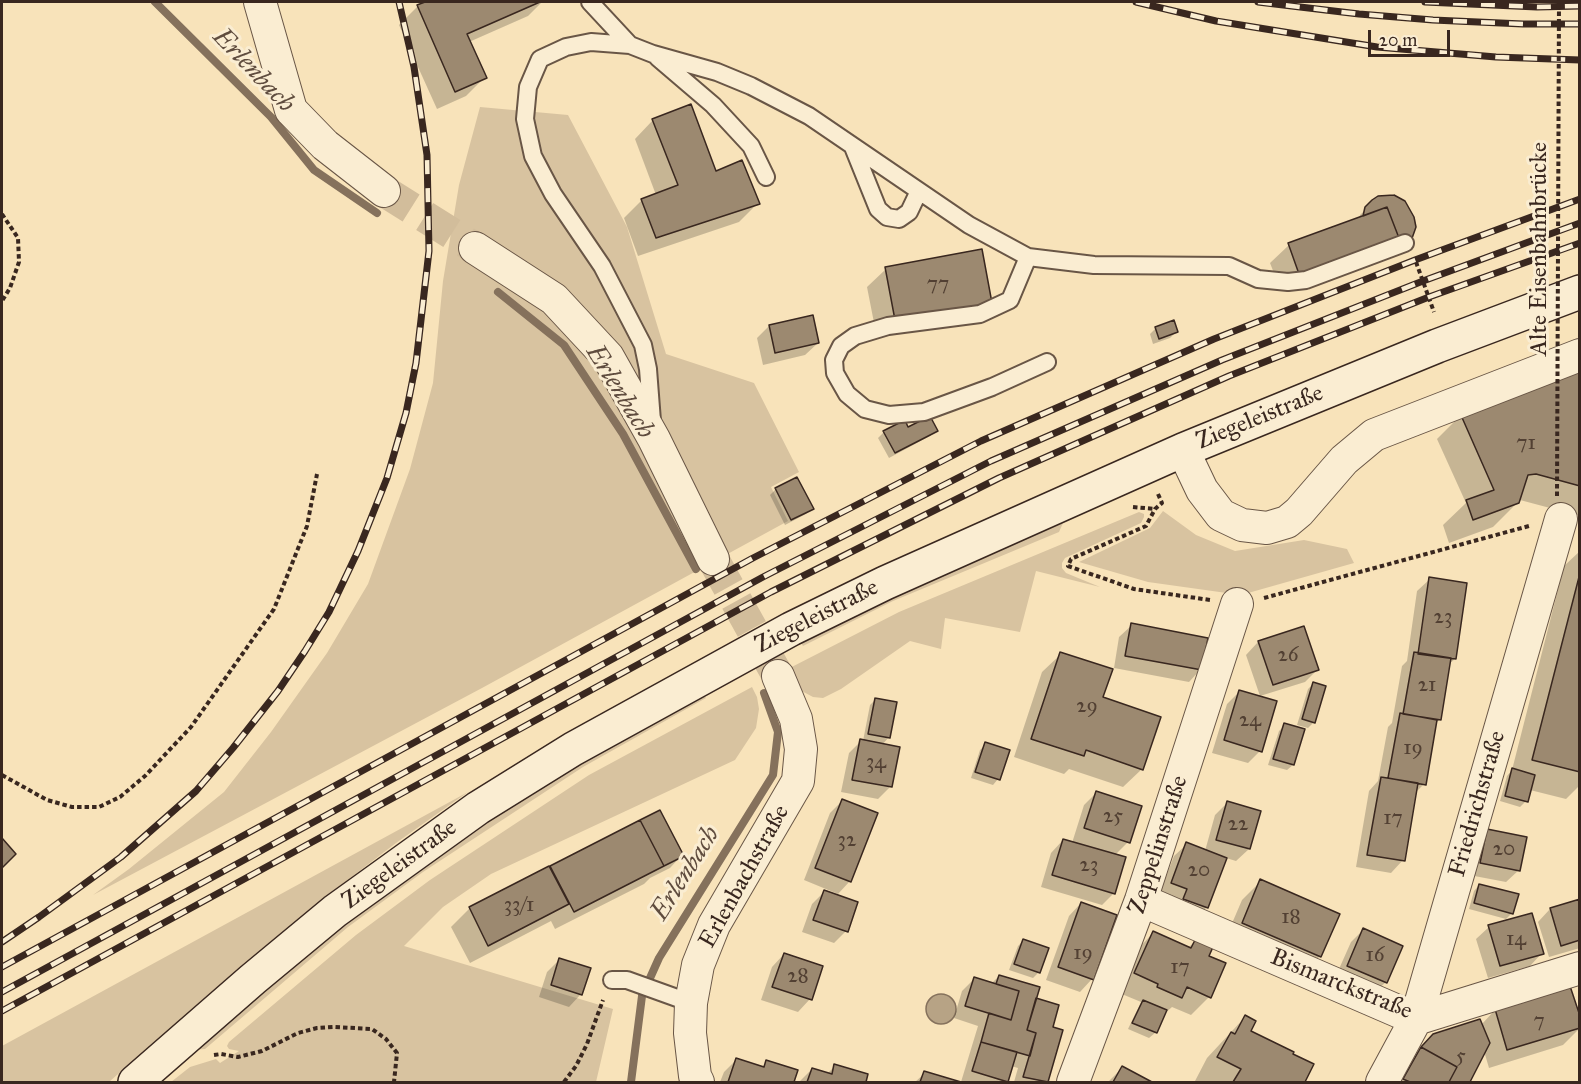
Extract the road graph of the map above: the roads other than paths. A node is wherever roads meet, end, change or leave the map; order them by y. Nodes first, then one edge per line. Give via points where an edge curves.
1 (260, 2) edge
2 (590, 2) edge
3 (630, 45) junction
4 (653, 54) junction
5 (853, 147) junction
6 (766, 177) dead end
7 (384, 191) tunnel mouth
8 (919, 192) junction
9 (1405, 243) road end
10 (475, 248) tunnel mouth
11 (1028, 257) junction
12 (1580, 292) edge
13 (1580, 355) edge
14 (1047, 362) dead end
15 (654, 440) junction
16 (1183, 450) junction
17 (1559, 507) road end
18 (713, 559) tunnel mouth
19 (1237, 604) road end
20 (778, 676) tunnel mouth
21 (1141, 900) junction
22 (1580, 968) edge
23 (619, 980) road end
24 (691, 1003) junction
25 (1416, 1019) junction
26 (135, 1083) edge
27 (698, 1083) edge
28 (1073, 1083) edge
29 (1382, 1083) edge

1 - 7 street via 291,110 325,145
2 - 3 lane
3 - 4 lane
3 - 15 lane via 591,42 566,47 540,59 528,87 525,119 533,156 553,194 602,266 643,345
4 - 5 lane via 751,86 809,116
4 - 6 lane via 713,105 751,146
5 - 8 lane
5 - 8 lane via 879,209 887,217 899,219 909,212
8 - 11 lane
9 - 11 lane via 1306,280 1288,282 1258,279 1229,266 1094,265
10 - 15 street via 554,299 608,357
11 - 14 lane via 1010,300 980,314 888,326 855,336 841,346 834,360 835,373 847,394 865,409 889,415 924,412
12 - 16 street, Ziegeleistraße
13 - 16 street via 1374,435 1344,460 1299,512 1287,522 1267,528 1242,525 1221,515 1202,490
15 - 18 street
16 - 26 street, Ziegeleistraße via 832,608 573,749 478,808 335,911
17 - 25 street, Friedrichstraße
19 - 21 street, Zeppelinstraße
20 - 24 street, Erlenbachstraße via 798,729 798,781 714,926 698,965
21 - 25 street, Bismarckstraße
21 - 28 street, Zeppelinstraße
22 - 25 street, Bismarckstraße
23 - 24 lane
24 - 27 street, Erlenbachstraße via 690,1033
25 - 29 street, Friedrichstraße

